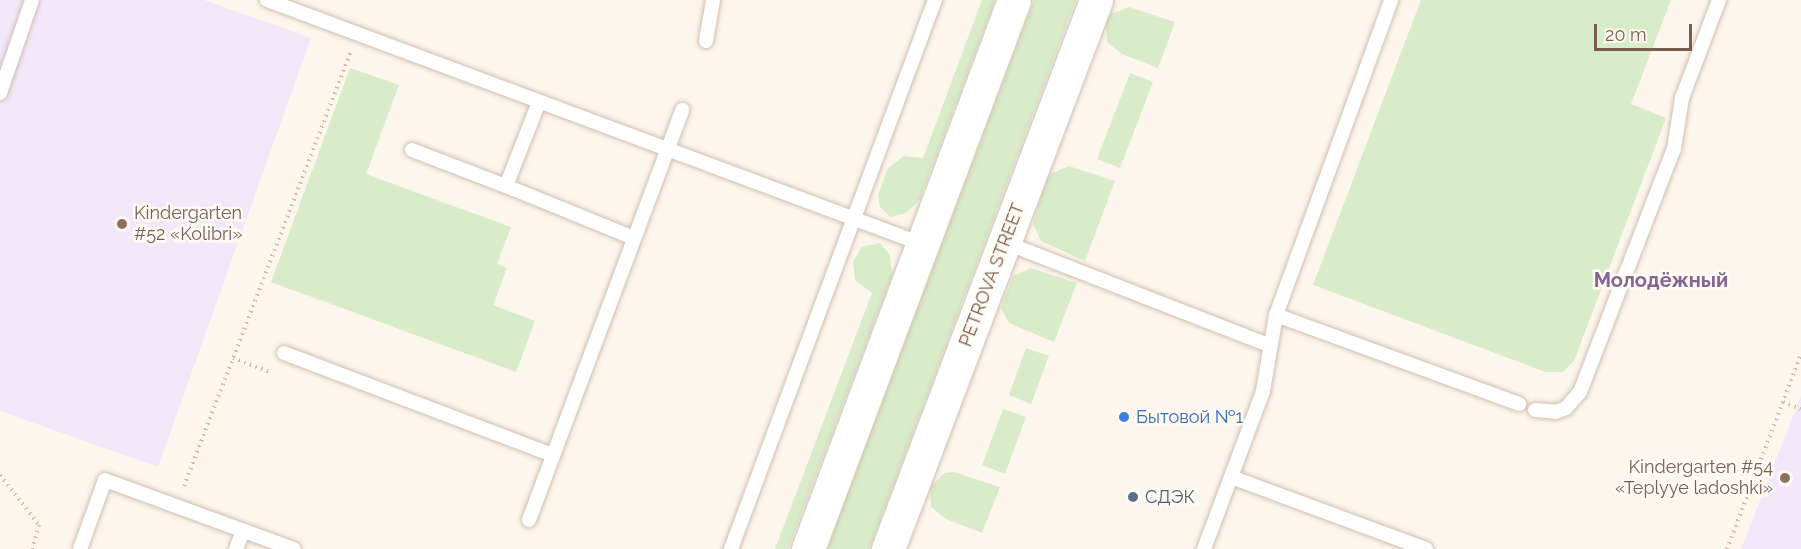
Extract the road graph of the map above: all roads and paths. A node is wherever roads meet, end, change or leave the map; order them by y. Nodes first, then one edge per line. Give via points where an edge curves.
1 (32, 0) edge
2 (267, 0) edge
3 (713, 0) edge
4 (935, 0) edge
5 (1014, 0) edge
6 (1096, 0) edge
7 (1391, 0) edge
8 (1719, 0) edge
9 (358, 34) junction
10 (706, 41) dead end
11 (0, 93) edge
12 (539, 102) junction
13 (682, 110) dead end
14 (412, 150) dead end
15 (666, 150) junction
16 (506, 186) junction
17 (852, 218) junction
18 (634, 238) junction
19 (1004, 242) junction
20 (922, 244) junction
21 (1276, 315) junction
22 (1268, 345) junction
23 (284, 353) dead end
24 (1801, 354) edge
25 (1783, 402) junction
26 (1519, 404) dead end
27 (1801, 409) edge
28 (1535, 410) dead end
29 (553, 455) junction
30 (0, 475) edge
31 (1231, 477) junction
32 (176, 506) junction
33 (528, 520) dead end
34 (243, 531) junction
35 (32, 549) edge
36 (80, 549) edge
37 (236, 549) edge
38 (294, 549) edge
39 (731, 549) edge
40 (807, 549) edge
41 (888, 549) edge
42 (1204, 549) edge
43 (1426, 549) edge
44 (1726, 549) edge

1 - 11 lane
2 - 9 lane
3 - 10 lane
4 - 17 lane
5 - 20 main road
6 - 19 main road, PETROVA STREET
7 - 21 lane
8 - 28 lane via 1682,98 1674,148 1580,392 1566,408 1556,412
9 - 12 lane
9 - 32 path
12 - 15 lane
12 - 16 lane
13 - 15 lane
14 - 16 lane
15 - 17 lane
15 - 18 lane
16 - 18 lane
17 - 20 lane
17 - 39 lane
18 - 29 lane
19 - 22 lane
19 - 41 main road, PETROVA STREET
20 - 40 main road
21 - 22 lane
21 - 26 lane
22 - 31 lane via 1263,391
23 - 29 lane
24 - 25 path
25 - 27 path
25 - 44 path
29 - 33 lane
30 - 35 path via 39,525
31 - 42 lane
31 - 43 lane
32 - 34 lane
32 - 36 lane via 105,480
34 - 37 lane
34 - 38 lane

